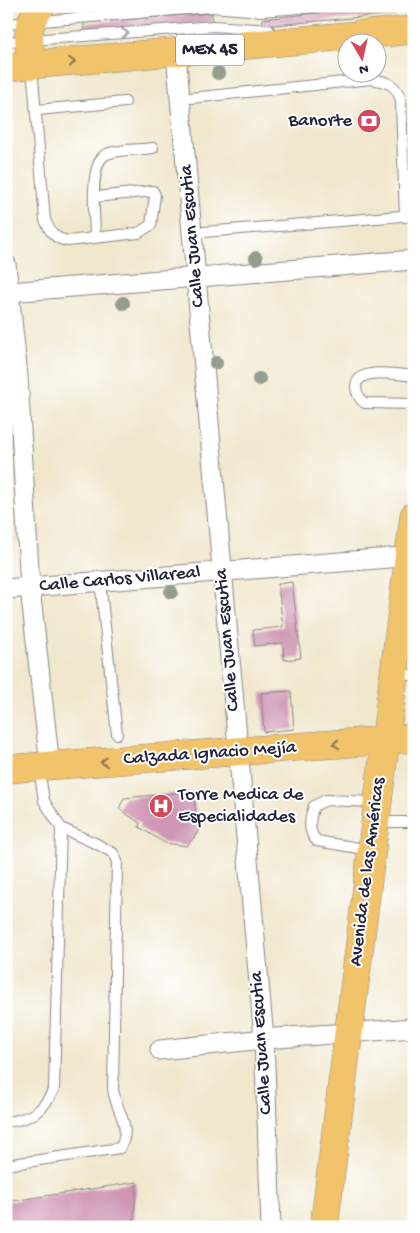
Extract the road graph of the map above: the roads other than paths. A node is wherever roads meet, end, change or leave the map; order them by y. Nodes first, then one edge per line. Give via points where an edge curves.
1 (324, 6) edge
2 (280, 29) dead end
3 (414, 30) edge
4 (388, 33) edge
5 (388, 37) edge
6 (21, 38) edge
7 (338, 38) edge
8 (414, 42) edge
9 (176, 53) junction
10 (181, 99) junction
11 (125, 102) dead end
12 (37, 110) junction
13 (153, 148) dead end
14 (95, 197) junction
15 (409, 216) edge
16 (192, 233) junction
17 (95, 237) junction
18 (414, 260) edge
19 (6, 264) edge
20 (196, 276) junction
21 (9, 292) junction
22 (12, 376) edge
23 (414, 376) edge
24 (414, 404) edge
25 (414, 516) edge
26 (411, 556) edge
27 (222, 570) junction
28 (100, 581) junction
29 (30, 588) junction
30 (6, 590) edge
31 (404, 674) edge
32 (117, 734) dead end
33 (414, 738) edge
34 (384, 741) junction
35 (239, 751) junction
36 (44, 766) junction
37 (6, 769) edge
38 (376, 812) junction
39 (414, 822) edge
40 (61, 828) junction
41 (370, 850) junction
42 (414, 1028) edge
43 (349, 1032) junction
44 (264, 1039) junction
45 (160, 1050) dead end
46 (6, 1122) edge
47 (6, 1165) edge
48 (272, 1227) edge
49 (324, 1227) edge

1 - 6 lane via 262,11 211,7
6 -> 2 lane via 214,26 261,31
3 - 4 main road, MEX 45
5 - 8 main road
6 -> 9 main road, MEX 45
6 - 12 lane
7 - 9 main road, MEX 45
9 - 10 street, Calle Juan Escutia
10 - 15 lane via 372,79 389,83 398,90 401,100
10 - 16 street, Calle Juan Escutia
11 - 12 lane
12 - 17 lane via 45,220 59,240
13 - 14 lane via 107,154 100,159 95,171
14 - 17 lane
14 - 17 lane via 147,190 155,195 151,225 138,234
15 - 16 lane
16 - 20 street, Calle Juan Escutia
18 - 20 street
19 - 21 street
20 - 21 street
20 - 27 street, Calle Juan Escutia
21 - 22 street
22 - 29 street
23 - 24 lane via 368,373 360,377 356,386 358,397 365,403
25 - 26 main road, Avenida de las Américas
26 - 27 street, Calle Carlos Villareal
26 - 31 main road, Avenida de las Américas
27 - 28 street, Calle Carlos Villareal
27 - 35 street, Calle Juan Escutia
28 - 29 street, Calle Carlos Villareal
28 - 32 lane
29 - 30 street, Calle Carlos Villareal
29 - 36 street
31 - 34 main road, Avenida de las Américas
33 - 34 main road, Calzada Ignacio Mejía
34 -> 35 main road, Calzada Ignacio Mejía
34 - 38 main road, Avenida de las Américas
35 -> 36 main road, Calzada Ignacio Mejía
35 - 44 street, Calle Juan Escutia
36 - 37 main road, Calzada Ignacio Mejía
36 - 40 lane via 44,801
38 - 39 lane
38 - 41 main road, Avenida de las Américas
38 - 41 lane via 326,800 314,806 311,814 312,833 317,841
40 - 46 lane via 54,1089 46,1105 36,1114
40 - 47 lane via 97,844 117,860 113,1089 115,1103 124,1120 126,1138 120,1148
41 - 43 main road, Avenida de las Américas
42 - 43 street
43 - 44 street
43 - 49 main road, Avenida de las Américas
44 - 45 street
44 - 48 street, Calle Juan Escutia

